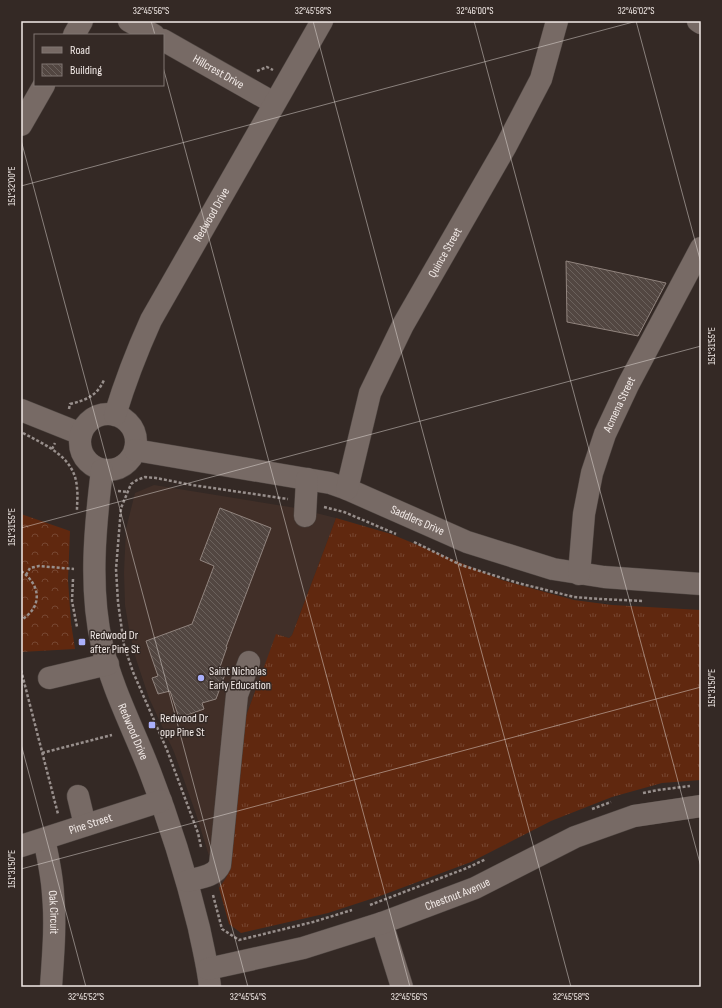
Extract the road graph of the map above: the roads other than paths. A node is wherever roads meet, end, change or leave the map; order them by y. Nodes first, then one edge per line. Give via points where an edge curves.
1 (82, 21) edge
2 (129, 21) edge
3 (322, 21) edge
4 (557, 21) edge
5 (698, 21) edge
6 (701, 23) edge
7 (75, 34) edge
8 (152, 34) edge
9 (164, 41) edge
10 (43, 86) edge
11 (274, 103) junction
12 (21, 125) edge
13 (701, 248) edge
14 (21, 410) edge
15 (115, 415) junction
16 (80, 434) junction
17 (135, 450) junction
18 (102, 470) junction
19 (307, 479) junction
20 (347, 488) junction
21 (305, 509) road end
22 (579, 574) junction
23 (701, 584) edge
24 (249, 662) dead end
25 (108, 664) junction
26 (49, 678) dead end
27 (78, 796) dead end
28 (161, 801) junction
29 (701, 806) edge
30 (85, 825) junction
31 (44, 839) junction
32 (21, 846) edge
33 (187, 881) junction
34 (382, 923) junction
35 (209, 978) edge
36 (51, 987) edge
37 (402, 987) edge

1 - 7 street
2 - 8 street
3 - 11 street, Redwood Drive
4 - 20 street, Quince Street via 541,79 506,146 403,325 370,393
5 - 6 street
9 - 11 street, Hillcrest Drive
10 - 12 street
11 - 15 street, Redwood Drive via 151,320 137,350
13 - 22 street, Acmena Street via 628,385 605,434 584,514
14 - 16 street
15 - 16 street via 100,415 94,418
15 - 17 street via 132,428 135,435
16 - 18 street via 82,454 90,465
17 - 18 street via 123,467 110,471
17 - 19 street, Saddlers Drive
18 - 25 street, Redwood Drive via 95,555 95,592 102,644
19 - 20 street, Saddlers Drive
19 - 21 street
20 - 22 street, Saddlers Drive via 467,542 553,569
22 - 23 street, Saddlers Drive
24 - 33 street via 237,695 220,865 214,873
25 - 26 street
25 - 28 street, Redwood Drive
27 - 30 street
28 - 30 street, Pine Street
28 - 33 street, Redwood Drive
29 - 34 street, Chestnut Avenue via 634,816 575,837 474,888
30 - 31 street, Pine Street
31 - 32 street, Pine Street
31 - 36 street, Oak Circuit via 53,893
33 - 35 street, Redwood Drive
34 - 35 street, Chestnut Avenue
34 - 37 street

